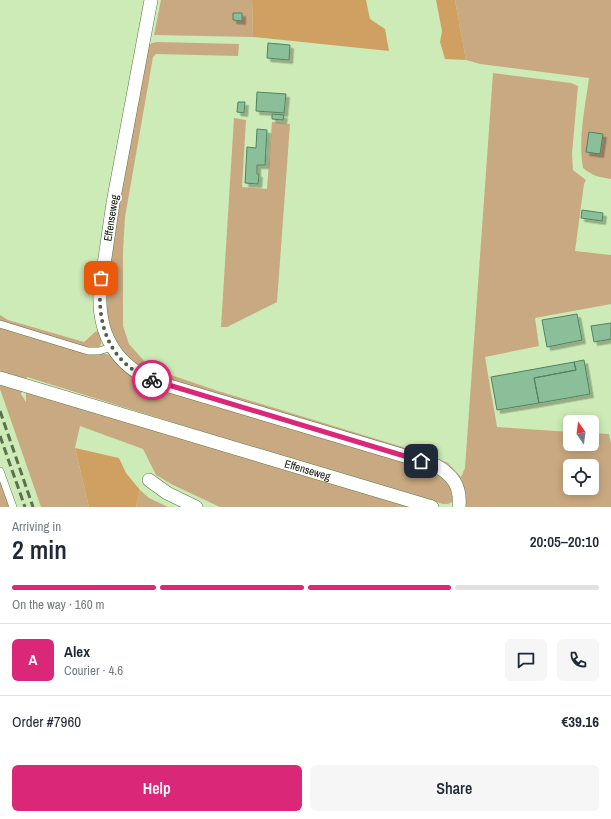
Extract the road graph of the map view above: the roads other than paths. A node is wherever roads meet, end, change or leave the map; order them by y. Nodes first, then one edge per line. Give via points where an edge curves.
1 (151, 0) edge
2 (0, 324) edge
3 (112, 347) junction
4 (0, 378) edge
5 (0, 471) edge
6 (149, 480) dead end
7 (13, 507) edge
8 (196, 507) edge
9 (432, 507) edge
10 (459, 507) edge

1 - 3 street, Effenseweg via 123,144 100,292 102,325
2 - 3 lane via 88,350
3 - 10 street, Effenseweg via 132,370 156,382 435,465 451,476 456,484
4 - 9 street, Effenseweg
5 - 7 lane
6 - 8 street via 167,493

